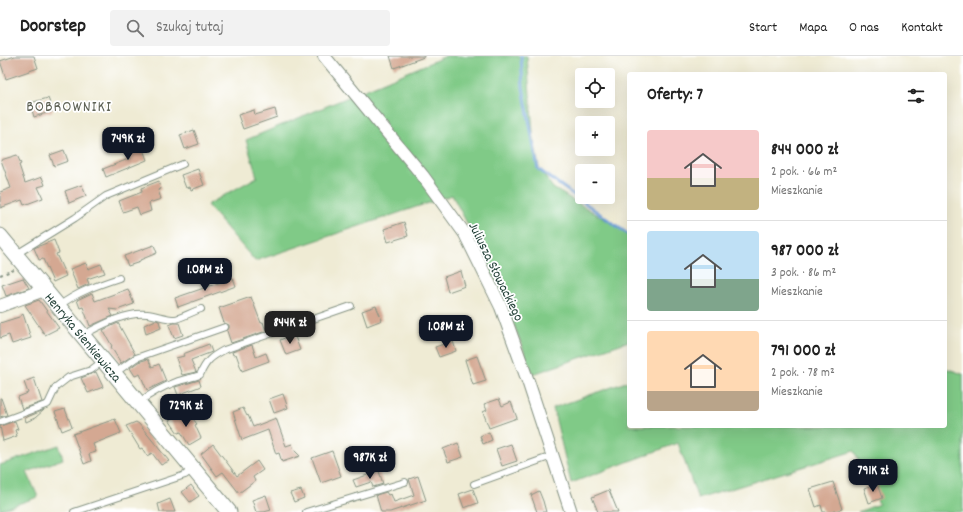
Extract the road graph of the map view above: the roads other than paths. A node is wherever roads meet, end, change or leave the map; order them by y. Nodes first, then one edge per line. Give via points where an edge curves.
1 (324, 56) edge
2 (183, 164) dead end
3 (0, 236) edge
4 (17, 262) junction
5 (120, 278) dead end
6 (44, 290) junction
7 (0, 306) edge
8 (350, 306) dead end
9 (57, 307) junction
10 (200, 309) dead end
11 (225, 327) dead end
12 (82, 336) junction
13 (103, 361) junction
14 (114, 374) junction
15 (138, 403) junction
16 (0, 422) edge
17 (552, 456) junction
18 (193, 469) junction
19 (404, 482) dead end
20 (474, 484) dead end
21 (74, 512) edge
22 (229, 512) edge
23 (306, 512) edge
24 (571, 512) edge

1 - 17 street, Juliusza Słowackiego via 423,176 465,234 501,307
2 - 4 lane via 106,196
3 - 4 street, Henryka Sienkiewicza
4 - 6 street, Henryka Sienkiewicza
5 - 9 lane via 84,291
6 - 7 street
6 - 9 street, Henryka Sienkiewicza
8 - 15 lane via 224,350 212,356 200,375 165,386
9 - 12 street, Henryka Sienkiewicza
10 - 12 lane via 176,320 136,314
11 - 14 lane via 141,356
12 - 13 street, Henryka Sienkiewicza
13 - 14 street, Henryka Sienkiewicza
13 - 16 lane via 91,370 69,378 56,388 48,404
14 - 15 street, Henryka Sienkiewicza
15 - 18 street, Henryka Sienkiewicza
17 - 20 lane
17 - 24 street, Juliusza Słowackiego
18 - 21 lane via 185,475
18 - 22 street, Henryka Sienkiewicza
19 - 23 lane

